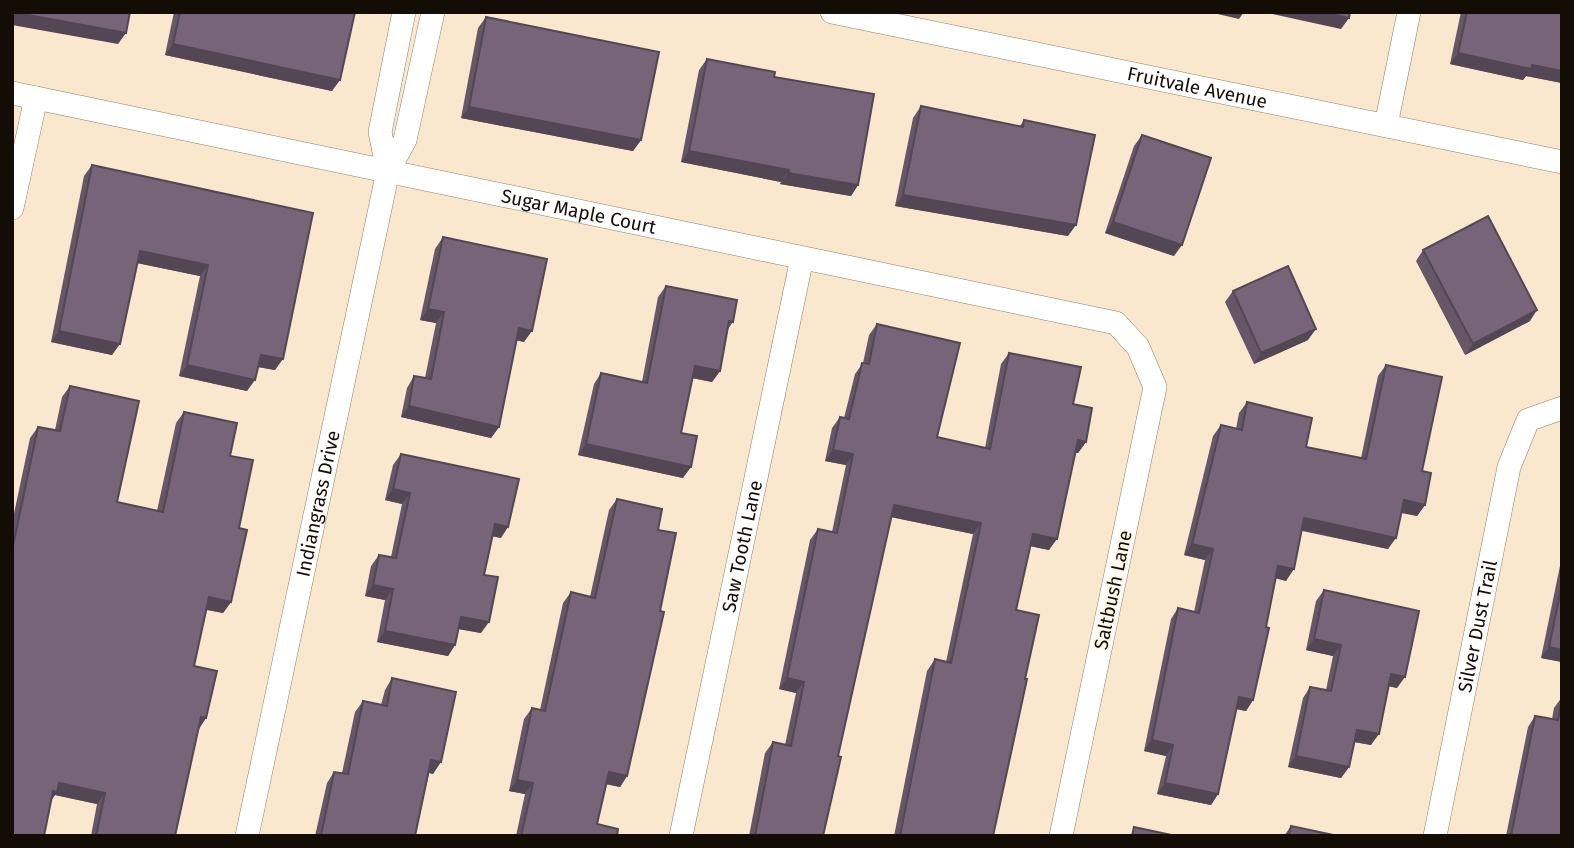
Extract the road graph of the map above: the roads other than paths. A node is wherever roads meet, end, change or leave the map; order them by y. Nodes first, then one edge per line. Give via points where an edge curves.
1 (404, 12) edge
2 (433, 12) edge
3 (832, 12) edge
4 (1409, 12) edge
5 (12, 93) edge
6 (36, 98) junction
7 (1386, 125) junction
8 (1562, 162) edge
9 (388, 171) junction
10 (12, 208) edge
11 (802, 258) junction
12 (1138, 346) joint
13 (1562, 408) edge
14 (247, 836) edge
15 (681, 836) edge
16 (1061, 836) edge
17 (1435, 836) edge

1 - 9 street, Indiangrass Drive via 380,132
2 - 9 street, Indiangrass Drive via 405,140
3 - 7 street, Fruitvale Avenue
4 - 7 street
5 - 6 street, Sugar Maple Court
6 - 9 street, Sugar Maple Court
6 - 10 street
7 - 8 street, Fruitvale Avenue
9 - 11 street, Sugar Maple Court
9 - 14 street, Indiangrass Drive
11 - 12 street, Sugar Maple Court via 1116,323
11 - 15 street, Saw Tooth Lane
12 - 16 street, Saltbush Lane via 1155,387
13 - 17 street, Silver Dust Trail via 1528,420 1509,467

